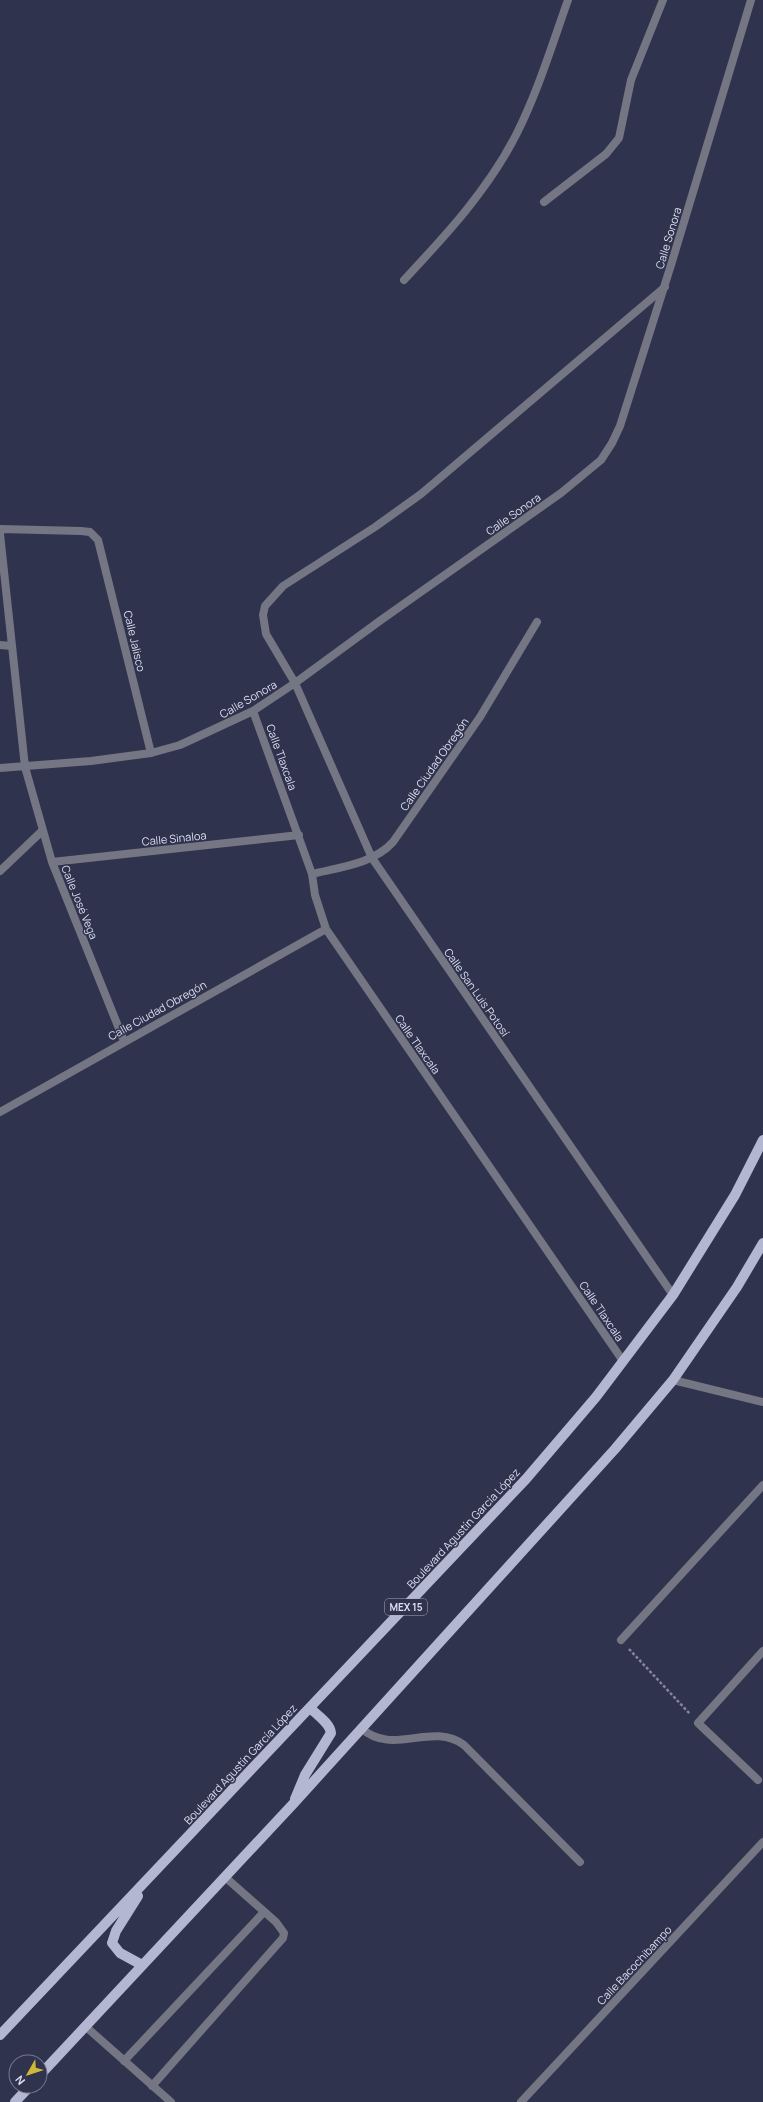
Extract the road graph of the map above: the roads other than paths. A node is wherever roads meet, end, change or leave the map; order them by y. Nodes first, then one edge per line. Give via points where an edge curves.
1 (568, 0) edge
2 (662, 0) edge
3 (751, 0) edge
4 (544, 202) dead end
5 (404, 280) dead end
6 (665, 287) junction
7 (0, 529) edge
8 (0, 534) edge
9 (537, 622) dead end
10 (0, 645) edge
11 (12, 646) junction
12 (295, 683) junction
13 (253, 711) junction
14 (150, 753) junction
15 (25, 767) junction
16 (0, 768) edge
17 (42, 832) junction
18 (299, 835) junction
19 (372, 858) junction
20 (52, 862) junction
21 (0, 871) edge
22 (312, 874) junction
23 (326, 928) junction
24 (124, 1041) junction
25 (0, 1112) edge
26 (763, 1140) edge
27 (763, 1243) edge
28 (673, 1295) junction
29 (623, 1361) junction
30 (673, 1380) junction
31 (763, 1402) edge
32 (763, 1485) edge
33 (621, 1640) road end
34 (763, 1651) edge
35 (310, 1708) junction
36 (361, 1728) junction
37 (758, 1780) dead end
38 (294, 1802) junction
39 (763, 1842) edge
40 (580, 1862) dead end
41 (225, 1876) junction
42 (150, 1877) junction
43 (264, 1912) junction
44 (142, 1965) junction
45 (85, 2026) junction
46 (0, 2035) edge
47 (124, 2061) junction
48 (48, 2066) edge
49 (152, 2086) junction
50 (22, 2094) edge
51 (15, 2102) edge
52 (171, 2102) edge
53 (521, 2102) edge

1 - 5 street via 536,90 516,135 480,192 448,233
2 - 4 street via 631,80 619,138 606,154
3 - 6 street, Calle Sonora
6 - 12 street, Calle Sonora via 620,426 601,460 561,493
6 - 12 street, Calle San Luis Potosí via 421,494 283,586 265,606 263,624 266,634
7 - 14 street, Calle Jalisco via 81,531 90,532 95,536 101,546
8 - 11 street, Calle José Vega
9 - 19 street, Calle Ciudad Obregón via 480,717 393,842
10 - 11 street
11 - 15 street, Calle José Vega
12 - 13 street, Calle Sonora
12 - 19 street, Calle San Luis Potosí
13 - 14 street, Calle Sonora via 180,745
13 - 18 street, Calle Tlaxcala
14 - 15 street, Calle Sonora
15 - 16 street, Calle Sonora
15 - 17 street, Calle José Vega
17 - 20 street, Calle José Vega
17 - 21 street
18 - 20 street, Calle Sinaloa
18 - 22 street, Calle Tlaxcala
19 - 22 street, Calle Ciudad Obregón
19 - 28 street, Calle San Luis Potosí
20 - 24 street, Calle José Vega
22 - 23 street, Calle Tlaxcala via 315,895
23 - 24 street, Calle Ciudad Obregón
23 - 29 street, Calle Tlaxcala
24 - 25 street, Calle Ciudad Obregón
26 - 28 main road, Boulevard Agustín García López / MEX 15 via 734,1195
27 - 30 main road via 737,1287
28 - 29 main road, Boulevard Agustín García López / MEX 15
29 - 35 main road, Boulevard Agustín García López / MEX 15 via 596,1397 526,1479
30 - 31 street
30 - 36 main road via 615,1449
32 - 33 street
34 - 37 street via 698,1723
35 - 38 main road via 327,1724 331,1733 298,1788
35 - 42 main road, Boulevard Agustín García López / MEX 15
36 - 38 main road
36 - 40 street via 375,1738 392,1741 430,1736 456,1739
38 - 41 main road
39 - 53 street, Calle Bacochibampo
41 - 43 street
41 - 44 main road
42 - 44 main road via 116,1931 112,1943 120,1953
42 - 46 main road, Boulevard Agustín García López / MEX 15
43 - 47 street
43 - 49 street via 284,1933 280,1942
44 - 45 main road
45 - 47 street
45 - 48 main road
47 - 49 street
49 - 52 street
50 - 51 main road

